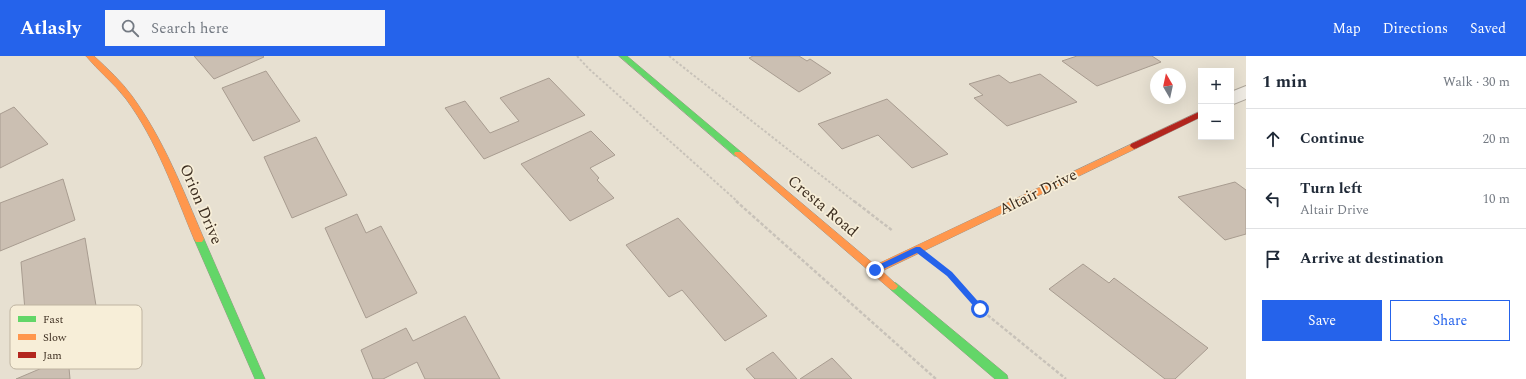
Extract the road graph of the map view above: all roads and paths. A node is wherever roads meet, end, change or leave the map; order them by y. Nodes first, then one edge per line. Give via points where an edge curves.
1 (90, 56) edge
2 (577, 56) edge
3 (623, 56) edge
4 (669, 56) edge
5 (1246, 92) edge
6 (1234, 98) edge
7 (1198, 115) edge
8 (918, 249) junction
9 (875, 270) junction
10 (260, 379) edge
11 (936, 379) edge
12 (1003, 379) edge
13 (1066, 379) edge

1 - 10 street, Orion Drive via 140,110 160,147
2 - 11 path
3 - 9 street, Cresta Road
4 - 8 path
5 - 6 street
7 - 8 street, Altair Drive
8 - 9 street, Altair Drive
8 - 13 path via 950,274 980,309
9 - 12 street, Cresta Road

